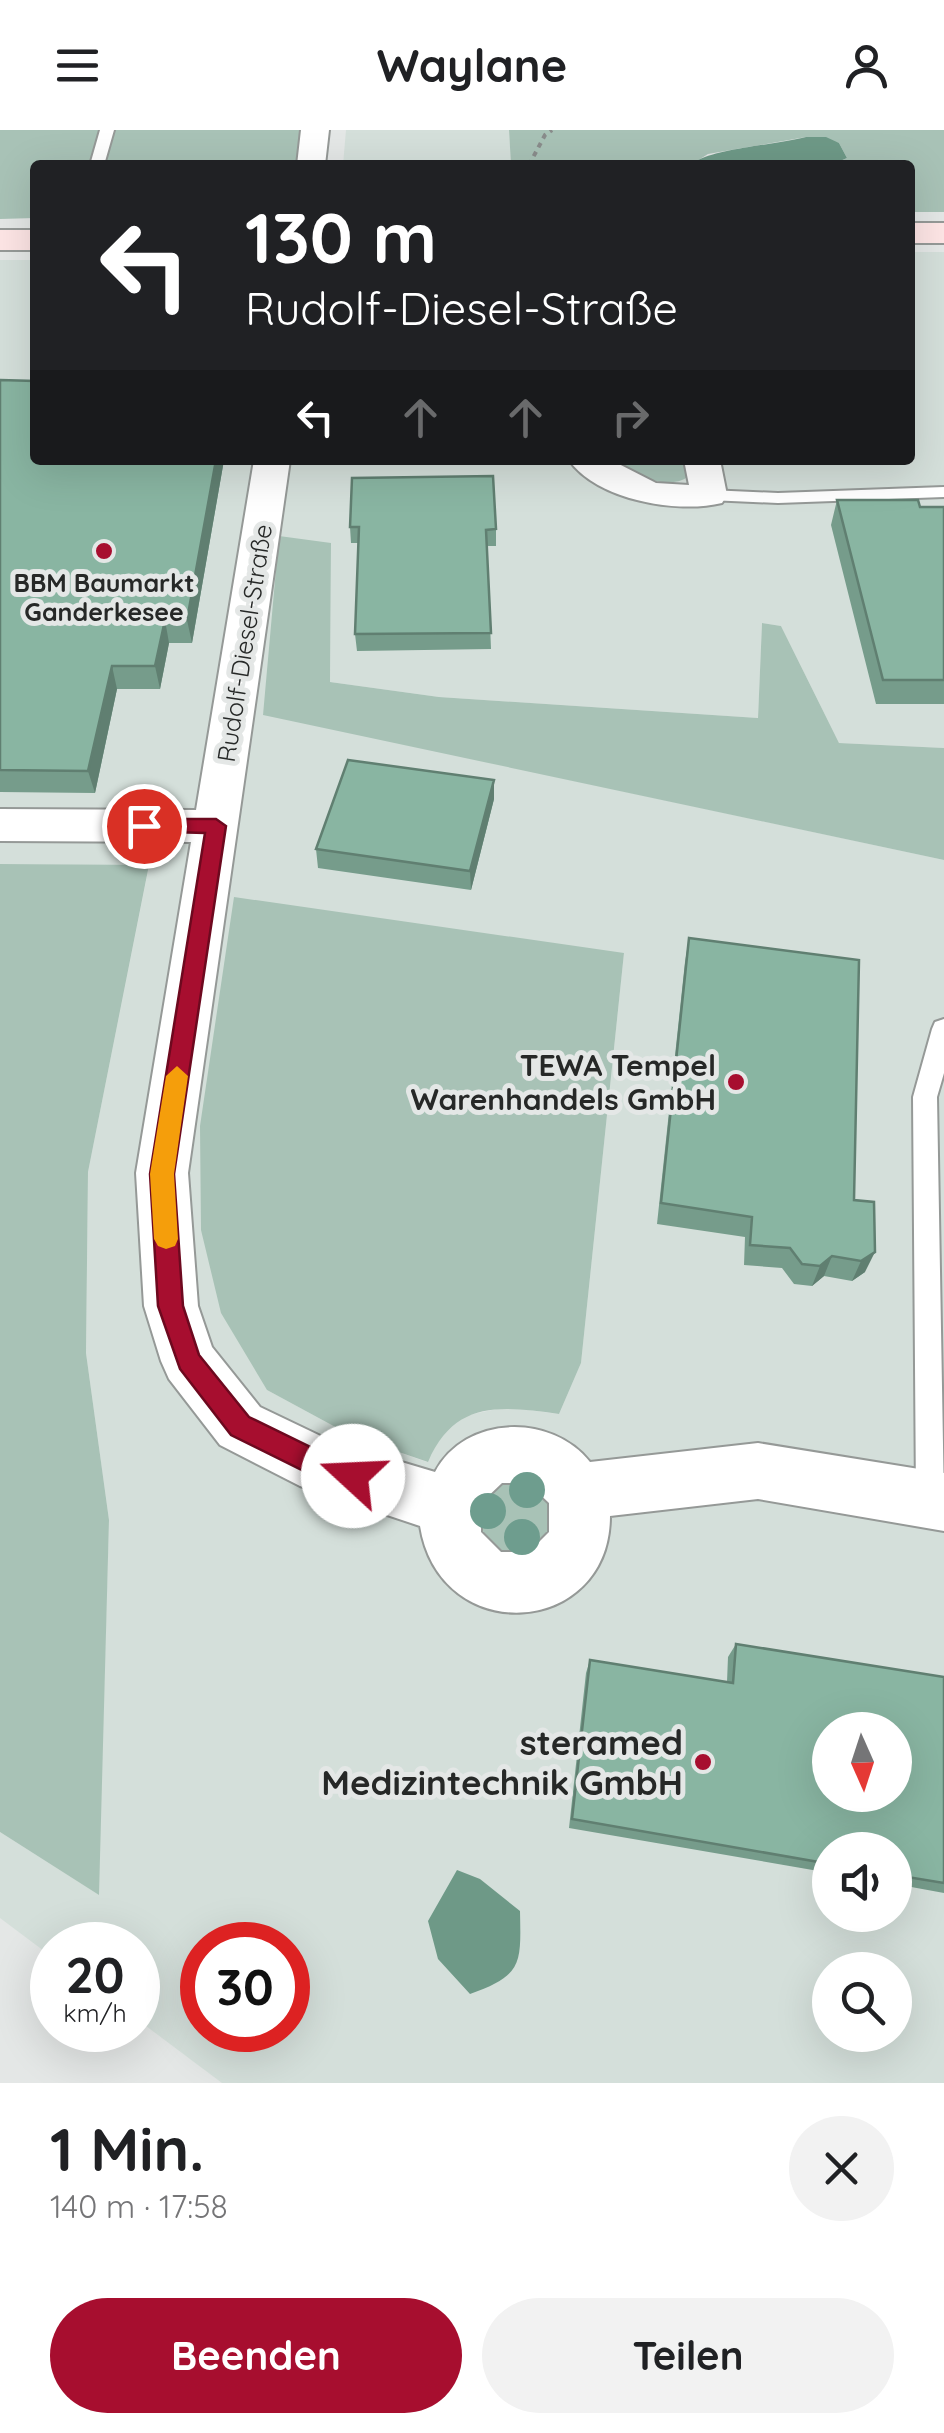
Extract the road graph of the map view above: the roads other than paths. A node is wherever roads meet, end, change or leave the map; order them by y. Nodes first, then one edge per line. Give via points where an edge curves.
1 (107, 130) edge
2 (314, 130) edge
3 (99, 160) edge
4 (311, 160) edge
5 (915, 233) edge
6 (944, 233) edge
7 (0, 240) edge
8 (30, 240) edge
9 (271, 465) edge
10 (595, 465) edge
11 (703, 465) edge
12 (944, 492) edge
13 (709, 495) junction
14 (0, 826) edge
15 (216, 826) junction
16 (944, 1029) edge
17 (576, 1495) junction
18 (938, 1500) edge
19 (450, 1506) junction

1 - 3 lane
2 - 4 street
5 - 6 main road
7 - 8 main road
9 - 15 street, Rudolf-Diesel-Straße
10 - 13 street via 656,496
11 - 13 street
12 - 13 lane
14 - 15 street
15 - 19 street, Rudolf-Diesel-Straße via 162,1174 171,1306 189,1361 240,1426 321,1466
16 - 18 lane via 925,1097
17 - 18 street via 758,1471
17 - 19 street via 548,1464 508,1454 470,1470
17 - 19 street via 582,1516 570,1557 534,1582 489,1579 470,1567 456,1548

